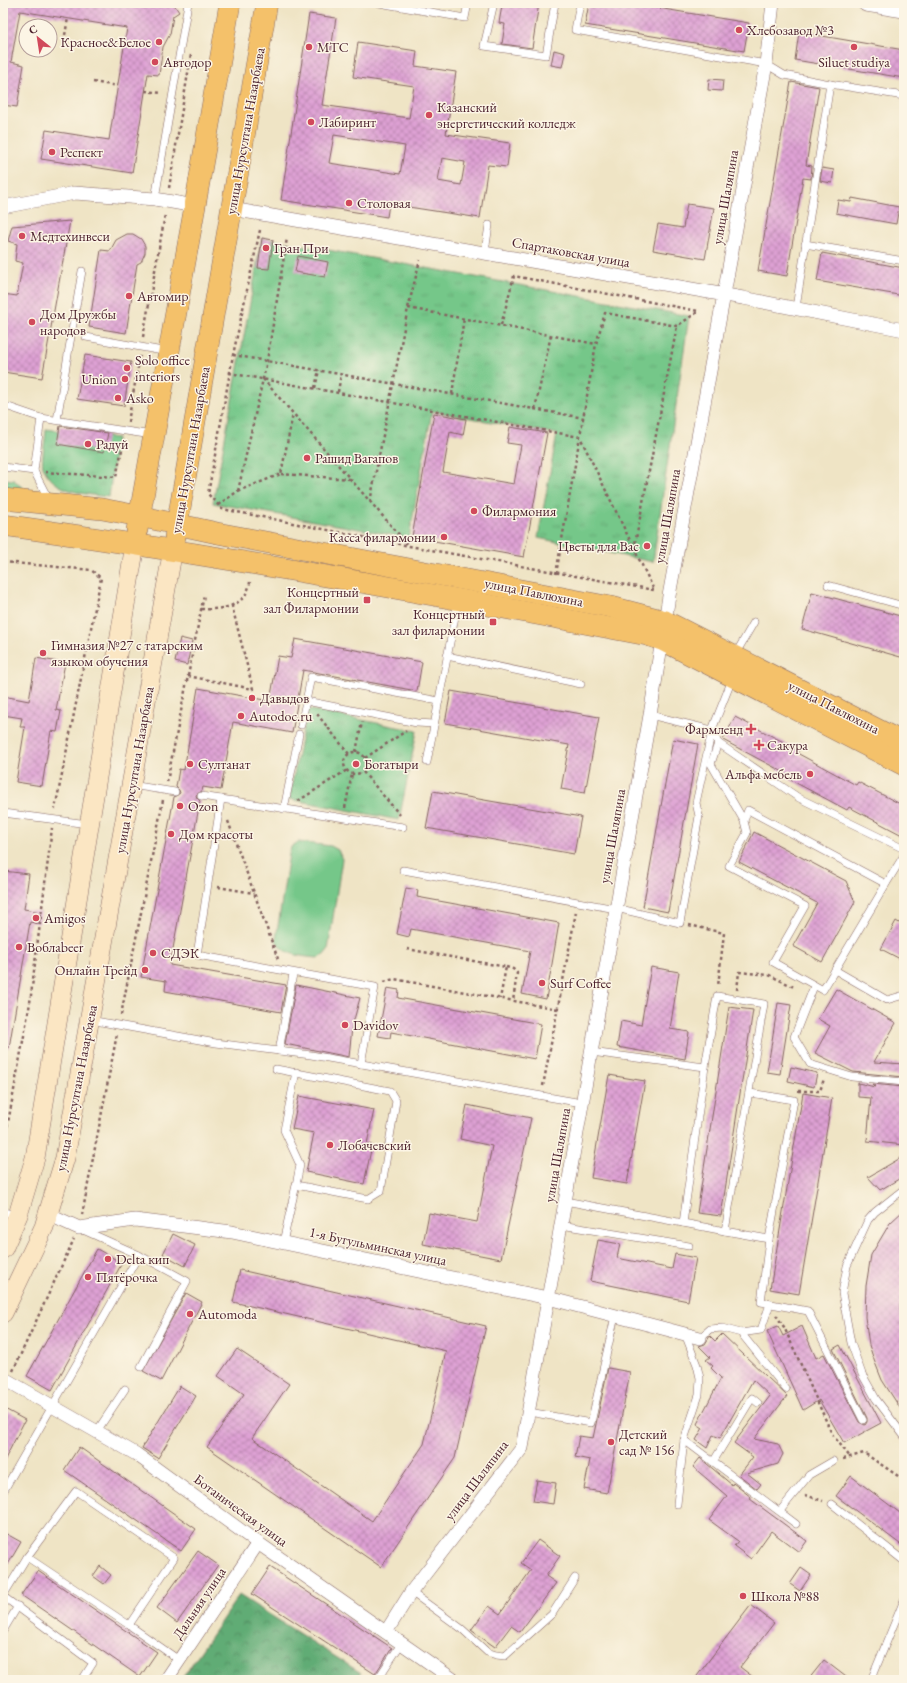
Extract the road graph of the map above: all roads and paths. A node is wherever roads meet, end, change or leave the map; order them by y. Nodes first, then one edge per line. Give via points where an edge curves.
1 (188, 3) edge
2 (230, 3) edge
3 (267, 3) edge
4 (379, 3) edge
5 (468, 3) edge
6 (494, 3) edge
7 (555, 3) edge
8 (580, 3) edge
9 (773, 3) edge
10 (866, 3) edge
11 (904, 9) edge
12 (68, 18) dead end
13 (64, 41) dead end
14 (192, 48) dead end
15 (766, 64) junction
16 (93, 82) dead end
17 (830, 84) junction
18 (118, 86) dead end
19 (145, 91) dead end
20 (172, 95) junction
21 (904, 96) edge
22 (169, 193) dead end
23 (155, 199) junction
24 (195, 206) junction
25 (3, 207) edge
26 (232, 209) junction
27 (489, 225) dead end
28 (260, 230) dead end
29 (287, 238) dead end
30 (805, 244) junction
31 (485, 252) junction
32 (420, 260) dead end
33 (904, 261) edge
34 (82, 271) dead end
35 (724, 295) junction
36 (408, 308) junction
37 (796, 308) junction
38 (464, 318) junction
39 (501, 326) junction
40 (677, 326) junction
41 (904, 330) edge
42 (551, 335) junction
43 (86, 337) dead end
44 (596, 344) junction
45 (168, 352) junction
46 (233, 355) junction
47 (266, 361) junction
48 (318, 370) junction
49 (229, 372) junction
50 (341, 374) junction
51 (263, 378) junction
52 (393, 383) junction
53 (315, 388) junction
54 (338, 392) junction
55 (452, 394) junction
56 (390, 401) junction
57 (3, 405) edge
58 (535, 409) junction
59 (293, 414) junction
60 (41, 418) junction
61 (584, 418) junction
62 (57, 420) junction
63 (154, 435) junction
64 (580, 437) junction
65 (3, 467) edge
66 (34, 471) junction
67 (281, 474) junction
68 (116, 477) dead end
69 (350, 479) junction
70 (238, 491) junction
71 (3, 499) edge
72 (370, 502) junction
73 (50, 504) junction
74 (218, 505) junction
75 (139, 516) junction
76 (178, 524) junction
77 (3, 525) edge
78 (135, 544) junction
79 (409, 546) junction
80 (173, 549) junction
81 (634, 549) junction
82 (556, 574) junction
83 (250, 582) dead end
84 (828, 585) dead end
85 (204, 595) dead end
86 (458, 599) junction
87 (232, 606) junction
88 (904, 606) edge
89 (201, 609) junction
90 (754, 622) dead end
91 (664, 630) junction
92 (447, 656) junction
93 (734, 666) junction
94 (188, 676) junction
95 (581, 684) dead end
96 (306, 700) junction
97 (439, 701) junction
98 (364, 713) junction
99 (650, 715) junction
100 (417, 724) junction
101 (434, 724) junction
102 (301, 725) dead end
103 (712, 730) junction
104 (299, 734) dead end
105 (718, 742) junction
106 (904, 743) edge
107 (356, 752) junction
108 (350, 754) junction
109 (365, 758) junction
110 (428, 762) dead end
111 (904, 765) edge
112 (346, 770) junction
113 (363, 772) junction
114 (352, 774) junction
115 (131, 785) junction
116 (165, 791) junction
117 (175, 792) dead end
118 (201, 796) dead end
119 (221, 800) junction
120 (284, 809) junction
121 (3, 813) edge
122 (343, 818) junction
123 (744, 821) junction
124 (91, 824) junction
125 (402, 827) joint
126 (904, 849) edge
127 (904, 855) edge
128 (403, 870) dead end
129 (886, 884) junction
130 (207, 885) junction
131 (254, 893) junction
132 (578, 902) junction
133 (616, 908) junction
134 (680, 923) junction
135 (407, 949) dead end
136 (506, 967) junction
137 (282, 970) junction
138 (834, 970) junction
139 (293, 974) junction
140 (814, 986) junction
141 (375, 987) junction
142 (810, 995) junction
143 (904, 995) edge
144 (717, 996) junction
145 (500, 999) junction
146 (736, 1000) junction
147 (512, 1001) junction
148 (558, 1009) junction
149 (90, 1020) junction
150 (119, 1025) junction
151 (279, 1050) junction
152 (591, 1052) junction
153 (361, 1064) junction
154 (276, 1068) dead end
155 (705, 1068) junction
156 (828, 1069) junction
157 (296, 1072) junction
158 (904, 1082) edge
159 (750, 1093) junction
160 (541, 1096) junction
161 (794, 1100) junction
162 (582, 1103) junction
163 (296, 1185) junction
164 (904, 1189) edge
165 (565, 1201) junction
166 (10, 1214) edge
167 (48, 1214) junction
168 (683, 1223) junction
169 (561, 1225) junction
170 (79, 1228) junction
171 (725, 1230) junction
172 (770, 1239) junction
173 (283, 1242) junction
174 (689, 1246) dead end
175 (3, 1249) edge
176 (139, 1255) junction
177 (548, 1298) junction
178 (770, 1304) junction
179 (3, 1313) edge
180 (615, 1316) junction
181 (741, 1333) junction
182 (685, 1334) junction
183 (700, 1338) joint
184 (141, 1367) dead end
185 (3, 1378) edge
186 (124, 1389) dead end
187 (786, 1389) dead end
188 (758, 1403) dead end
189 (53, 1406) junction
190 (529, 1412) junction
191 (862, 1420) dead end
192 (97, 1432) junction
193 (904, 1436) edge
194 (684, 1440) junction
195 (850, 1457) junction
196 (833, 1461) joint
197 (713, 1462) junction
198 (904, 1480) edge
199 (3, 1492) edge
200 (795, 1492) junction
201 (677, 1504) dead end
202 (832, 1504) joint
203 (780, 1511) junction
204 (796, 1524) dead end
205 (258, 1543) junction
206 (27, 1557) junction
207 (904, 1560) edge
208 (575, 1578) dead end
209 (411, 1592) junction
210 (3, 1596) edge
211 (904, 1602) edge
212 (18, 1606) junction
213 (129, 1624) junction
214 (3, 1631) edge
215 (386, 1632) junction
216 (401, 1644) junction
217 (179, 1660) junction
218 (82, 1680) edge
219 (166, 1680) edge
220 (376, 1680) edge
221 (454, 1680) edge
222 (871, 1680) edge

1 - 20 lane
2 - 24 main road, улица Нурсултана Назарбаева
3 - 26 main road, улица Нурсултана Назарбаева
4 - 5 lane via 465,18
6 - 7 lane via 484,46 546,56
8 - 15 lane via 575,30
9 - 15 street, улица Шаляпина
10 - 11 street
12 - 13 path
14 - 22 path
15 - 17 lane via 784,75
15 - 35 street, улица Шаляпина
16 - 18 path
17 - 21 lane
17 - 30 lane
19 - 20 path
20 - 23 lane
23 - 24 street
23 - 25 street via 76,192
24 - 45 main road, улица Нурсултана Назарбаева
26 - 31 street, Спартаковская улица
26 - 76 main road, улица Нурсултана Назарбаева
27 - 31 lane
28 - 46 path
29 - 47 path
30 - 33 lane
30 - 37 lane
31 - 35 street, Спартаковская улица
32 - 36 path
34 - 62 lane
35 - 37 street, Спартаковская улица
35 - 91 street, улица Шаляпина
36 - 38 path
36 - 52 path
37 - 41 street, Спартаковская улица
38 - 39 path
38 - 55 path
39 - 40 path via 514,276 699,311
39 - 42 path
40 - 44 path via 605,313
40 - 81 path
42 - 44 path
42 - 58 path
43 - 45 lane
44 - 61 path
45 - 63 main road, улица Нурсултана Назарбаева
46 - 47 path
46 - 49 path
47 - 48 path
47 - 51 path
48 - 50 path
48 - 53 path
49 - 51 path
49 - 74 path via 208,494
50 - 52 path
50 - 54 path
51 - 53 path
51 - 59 path
51 - 70 path
52 - 55 path
52 - 56 path
53 - 54 path
54 - 56 path
55 - 58 path
56 - 64 path
56 - 72 path
57 - 60 lane
58 - 61 path
59 - 67 path
59 - 69 path
60 - 62 lane
60 - 66 lane
61 - 64 path
62 - 63 lane
63 - 75 main road, улица Нурсултана Назарбаева
64 - 81 path
64 - 82 path
65 - 66 lane
66 - 68 path
66 - 73 lane
67 - 69 path
67 - 70 path
69 - 72 path
70 - 74 path
71 - 73 main road, улица Павлюхина
72 - 79 path
73 - 75 main road, улица Павлюхина
74 - 79 path via 222,509
75 - 76 main road, улица Павлюхина
75 - 78 main road, улица Нурсултана Назарбаева
76 - 80 main road, улица Нурсултана Назарбаева
76 - 91 main road, улица Павлюхина via 611,607
77 - 78 main road, улица Павлюхина
78 - 80 main road, улица Павлюхина
78 - 124 main road, улица Нурсултана Назарбаева
79 - 82 path
80 - 86 main road, улица Павлюхина
80 - 115 main road, улица Нурсултана Назарбаева
81 - 82 path via 654,590
83 - 87 path via 248,592
84 - 88 lane
85 - 89 path
86 - 91 main road, улица Павлюхина via 647,635
86 - 92 lane
87 - 89 path via 220,610
87 - 94 path via 253,689
89 - 94 path
90 - 93 lane
91 - 93 main road, улица Павлюхина
91 - 99 street, улица Шаляпина
92 - 95 lane
92 - 97 lane
93 - 103 lane
93 - 106 main road, улица Павлюхина
93 - 111 main road, улица Павлюхина
94 - 116 path
96 - 97 lane via 310,677
96 - 98 lane
96 - 102 lane
96 - 108 path
97 - 101 lane
98 - 100 lane
98 - 107 path
99 - 103 lane
99 - 133 street, улица Шаляпина
100 - 101 lane
100 - 109 path
101 - 110 lane
103 - 105 lane
103 - 134 lane via 696,803 699,816
104 - 120 lane
105 - 123 lane via 711,764
105 - 126 lane via 799,798
107 - 108 path
107 - 109 path
108 - 112 path via 344,763
109 - 113 path via 366,766
112 - 114 path
112 - 120 path
113 - 114 path
113 - 125 path via 402,818
114 - 122 path
115 - 116 lane
115 - 149 main road, улица Нурсултана Назарбаева
116 - 117 lane
116 - 150 path
118 - 119 lane
119 - 120 lane
119 - 130 lane
119 - 131 path
120 - 122 lane
121 - 124 lane
122 - 125 lane
123 - 129 lane via 748,810
123 - 140 lane via 747,833 729,866 805,906 773,962
124 - 166 main road, улица Нурсултана Назарбаева via 35,1158
127 - 129 lane
128 - 132 lane
129 - 138 lane
130 - 131 path
130 - 137 lane via 197,955
131 - 137 path
132 - 133 lane
132 - 148 path
133 - 134 lane
133 - 152 street, улица Шаляпина
134 - 144 path via 724,933
135 - 136 path
136 - 145 path
136 - 147 path via 517,972
137 - 139 lane
138 - 140 lane via 822,990
138 - 143 lane via 887,1000
139 - 141 lane
139 - 151 lane
140 - 142 lane
141 - 145 path via 394,979
141 - 153 lane
142 - 146 path via 769,975 738,972
142 - 156 lane via 794,1037 810,1064
144 - 146 lane
144 - 155 lane
145 - 147 path
146 - 159 lane via 764,1004
147 - 148 path
148 - 160 path
149 - 150 lane
149 - 167 main road, улица Нурсултана Назарбаева via 65,1158
150 - 151 lane via 222,1044 283,1050
151 - 153 lane
152 - 155 lane
152 - 162 street, улица Шаляпина
153 - 160 lane
154 - 157 lane
155 - 168 lane
156 - 158 lane via 852,1077
156 - 161 path via 820,1091 799,1090
157 - 163 lane via 284,1130 300,1165
157 - 163 lane via 390,1091 396,1101 381,1191 368,1199
159 - 161 lane
159 - 171 lane
160 - 162 lane
161 - 172 lane
162 - 165 street, улица Шаляпина
163 - 173 lane
164 - 193 lane via 868,1220 846,1266 842,1293 852,1343 862,1374 876,1399
165 - 168 lane
165 - 169 street, улица Шаляпина
166 - 175 main road, улица Нурсултана Назарбаева
167 - 170 street
167 - 179 main road, улица Нурсултана Назарбаева
168 - 171 lane
169 - 174 lane
169 - 177 street, улица Шаляпина
170 - 173 street, 1-я Бугульминская улица via 135,1220 232,1232
170 - 176 lane
171 - 172 lane
172 - 178 lane via 761,1302
173 - 177 street, 1-я Бугульминская улица
176 - 184 lane via 187,1281
176 - 189 lane
177 - 180 street, 1-я Бугульминская улица
177 - 190 street, улица Шаляпина
178 - 181 lane via 761,1330
178 - 191 lane via 808,1311
178 - 195 path via 784,1327 832,1434
180 - 182 street, 1-я Бугульминская улица
180 - 190 lane via 591,1422
181 - 183 lane via 716,1328 710,1329
181 - 187 lane
182 - 183 street, 1-я Бугульминская улица
182 - 194 lane via 700,1378 699,1395
185 - 189 street, Ботаническая улица
186 - 192 lane
188 - 197 lane via 752,1398
189 - 192 street, Ботаническая улица
189 - 199 lane
190 - 209 street, улица Шаляпина via 522,1448
192 - 205 street, Ботаническая улица via 136,1454
194 - 197 lane
194 - 201 lane
195 - 196 path
195 - 198 path via 864,1454
196 - 200 lane via 809,1475
197 - 203 lane
200 - 202 path
200 - 203 lane
202 - 207 lane
203 - 204 lane
205 - 215 street, Ботаническая улица
205 - 217 street, Дальняя улица
206 - 210 lane
206 - 213 lane
206 - 213 lane via 76,1491 174,1558
208 - 209 lane via 552,1614 504,1656 487,1652 462,1629
209 - 215 street, улица Шаляпина
210 - 212 lane
211 - 222 lane
212 - 214 lane
212 - 218 lane via 93,1663
213 - 217 lane
215 - 216 street, Ботаническая улица
216 - 220 lane
216 - 221 street, Ботаническая улица
217 - 219 street, Дальняя улица

